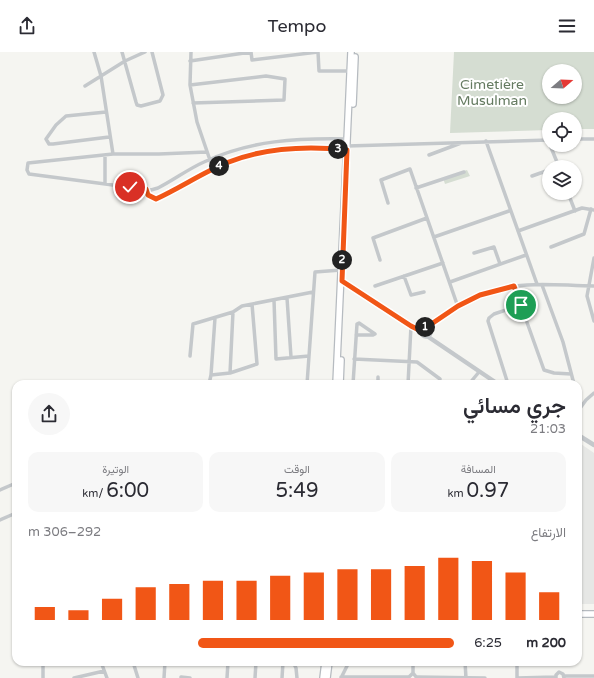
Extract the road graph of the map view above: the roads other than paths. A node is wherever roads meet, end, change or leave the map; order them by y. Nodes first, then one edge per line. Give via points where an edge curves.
1 (94, 52) edge
2 (122, 52) edge
3 (145, 52) edge
4 (152, 52) edge
5 (191, 52) edge
6 (318, 52) edge
7 (351, 52) edge
8 (355, 52) edge
9 (125, 61) junction
10 (190, 61) junction
11 (352, 71) junction
12 (100, 76) junction
13 (190, 85) junction
14 (85, 86) dead end
15 (193, 103) junction
16 (106, 112) junction
17 (109, 137) junction
18 (582, 139) edge
19 (594, 139) edge
20 (464, 141) junction
21 (486, 141) junction
22 (542, 142) edge
23 (348, 145) junction
24 (207, 152) junction
25 (113, 154) junction
26 (104, 155) junction
27 (429, 155) dead end
28 (210, 160) junction
29 (213, 169) junction
30 (464, 172) dead end
31 (542, 172) edge
32 (532, 176) dead end
33 (105, 184) junction
34 (416, 188) junction
35 (146, 189) junction
36 (571, 200) edge
37 (388, 203) dead end
38 (592, 209) edge
39 (509, 211) junction
40 (575, 211) junction
41 (427, 218) junction
42 (518, 231) junction
43 (345, 236) junction
44 (434, 237) junction
45 (551, 247) dead end
46 (474, 253) dead end
47 (526, 255) junction
48 (594, 258) edge
49 (380, 260) dead end
50 (443, 262) junction
51 (500, 264) junction
52 (342, 270) junction
53 (404, 276) junction
54 (343, 282) junction
55 (450, 282) junction
56 (537, 284) junction
57 (542, 285) junction
58 (375, 286) dead end
59 (514, 286) junction
60 (589, 286) junction
61 (594, 286) edge
62 (313, 292) junction
63 (424, 292) dead end
64 (287, 298) junction
65 (274, 300) junction
66 (252, 304) junction
67 (521, 305) junction
68 (458, 306) junction
69 (233, 312) junction
70 (215, 318) junction
71 (594, 321) edge
72 (411, 326) junction
73 (427, 328) junction
74 (421, 331) junction
75 (356, 335) junction
76 (427, 336) junction
77 (190, 356) dead end
78 (309, 356) junction
79 (291, 358) junction
80 (354, 359) junction
81 (409, 362) junction
82 (479, 372) junction
83 (230, 373) junction
84 (571, 374) junction
85 (211, 375) junction
86 (440, 379) dead end
87 (209, 380) edge
88 (307, 380) edge
89 (336, 380) edge
90 (340, 380) edge
91 (353, 380) edge
92 (408, 380) edge
93 (473, 380) edge
94 (492, 380) edge
95 (507, 380) edge
96 (573, 380) edge
97 (594, 393) edge
98 (582, 407) edge
99 (582, 438) edge
100 (594, 446) edge
101 (12, 485) edge
102 (0, 490) edge
103 (12, 515) edge
104 (0, 520) edge
105 (582, 614) edge
106 (594, 614) edge
107 (43, 666) edge
108 (103, 666) edge
109 (134, 666) edge
110 (165, 666) edge
111 (228, 666) edge
112 (256, 666) edge
113 (283, 666) edge
114 (295, 666) edge
115 (324, 666) edge
116 (328, 666) edge
117 (347, 666) edge
118 (413, 666) edge
119 (465, 666) edge
120 (517, 666) edge
121 (104, 671) junction
122 (413, 673) junction
123 (594, 676) edge
124 (181, 677) dead end
125 (409, 677) edge
126 (417, 677) edge
127 (556, 677) edge
128 (564, 677) edge
129 (43, 678) edge
130 (74, 678) edge
131 (107, 678) edge
132 (138, 678) edge
133 (164, 678) edge
134 (190, 678) edge
135 (226, 678) edge
136 (255, 678) edge
137 (282, 678) edge
138 (297, 678) edge
139 (323, 678) edge
140 (327, 678) edge
141 (341, 678) edge
142 (466, 678) edge
143 (484, 678) edge
144 (517, 678) edge

1 - 12 street
2 - 9 street
3 - 9 street
4 - 9 street via 163,92 160,101 137,105
5 - 10 street
6 - 10 street via 252,60 251,52
6 - 11 street via 319,71
7 - 11 main road
8 - 11 main road
9 - 12 street
10 - 13 street
11 - 23 main road
12 - 14 street
12 - 16 street
13 - 15 street
13 - 15 street via 266,76 285,79 284,100
15 - 24 street
16 - 17 street
16 - 17 street via 66,116 46,139 48,143 53,144
17 - 25 street
18 - 19 street
20 - 21 street
20 - 23 street
20 - 27 street
21 - 22 street
21 - 39 street
23 - 28 street via 304,138 264,142
23 - 29 street via 259,154 228,162
23 - 43 main road
24 - 25 street
24 - 28 street
25 - 26 street
26 - 33 street
26 - 33 street via 28,163 27,170 33,175
28 - 29 street
28 - 35 street via 158,188
29 - 35 street via 156,199 148,195
30 - 34 street
31 - 32 street
33 - 35 street
34 - 37 street via 410,170 382,179
34 - 41 street
36 - 40 street
38 - 40 street
38 - 45 street via 584,234
39 - 42 street
39 - 44 street
40 - 42 street
41 - 44 street
41 - 49 street via 373,238
42 - 47 street
43 - 52 main road
43 - 54 main road
44 - 50 street
46 - 51 street via 494,247
47 - 51 street
47 - 56 street
48 - 60 street
50 - 53 street
50 - 55 street
51 - 55 street
52 - 54 main road
52 - 62 street via 315,272
53 - 58 street
53 - 63 street via 411,294
54 - 72 street
54 - 89 main road
54 - 90 main road
55 - 68 street
56 - 57 street
56 - 59 street
57 - 60 street
57 - 84 street via 563,342
59 - 67 street
59 - 68 street via 480,295
60 - 61 street
60 - 71 street via 587,296
62 - 64 street
62 - 78 street
64 - 65 street
64 - 79 street
65 - 66 street
65 - 79 street via 276,359
66 - 69 street
66 - 83 street via 257,364
67 - 84 street via 544,370
67 - 95 street via 494,314 488,321
68 - 73 street
69 - 70 street
69 - 83 street
70 - 77 street via 193,324
70 - 85 street
72 - 74 street
72 - 81 street
73 - 74 street
73 - 76 street via 430,333
74 - 76 street
75 - 75 street via 358,323 375,334 373,335
75 - 80 street
76 - 82 street
78 - 79 street
78 - 88 street
80 - 81 street
80 - 91 street
81 - 86 street via 421,364
81 - 92 street
82 - 93 street
82 - 94 street
83 - 85 street
84 - 96 street
85 - 87 street
97 - 98 street
99 - 100 street
101 - 102 street
103 - 104 street
105 - 106 main road
107 - 129 street
108 - 121 street
109 - 132 street
110 - 133 street
111 - 135 street
112 - 136 street
113 - 137 street
114 - 138 street
115 - 139 main road
116 - 140 main road
117 - 141 street
118 - 122 street
119 - 142 street
120 - 144 street
121 - 130 street
121 - 131 street
122 - 125 street
122 - 126 street
123 - 128 street
124 - 134 street
125 - 141 street
126 - 142 street
127 - 128 street via 559,672
127 - 144 street
142 - 143 street

